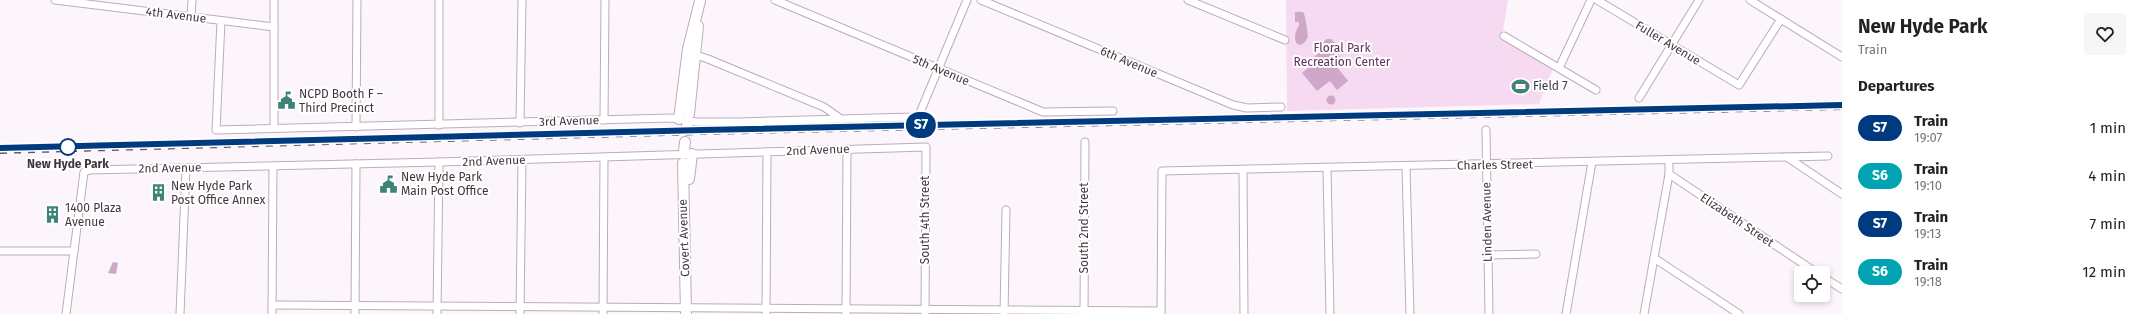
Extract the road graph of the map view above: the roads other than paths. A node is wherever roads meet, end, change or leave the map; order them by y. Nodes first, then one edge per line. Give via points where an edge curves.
1 (55, 0) edge
2 (192, 0) edge
3 (274, 0) edge
4 (357, 0) edge
5 (439, 0) edge
6 (522, 0) edge
7 (605, 0) edge
8 (700, 0) edge
9 (775, 0) edge
10 (967, 0) edge
11 (981, 0) edge
12 (1188, 0) edge
13 (1591, 0) edge
14 (1597, 0) edge
15 (1698, 0) edge
16 (1750, 0) edge
17 (110, 3) edge
18 (191, 17) junction
19 (1781, 19) junction
20 (221, 20) junction
21 (274, 27) junction
22 (1504, 36) dead end
23 (1285, 40) dead end
24 (1671, 45) junction
25 (696, 55) junction
26 (1842, 58) edge
27 (1559, 68) junction
28 (939, 69) junction
29 (1596, 90) dead end
30 (1639, 98) dead end
31 (1282, 107) dead end
32 (1113, 111) dead end
33 (689, 114) dead end
34 (679, 119) junction
35 (841, 119) junction
36 (604, 120) junction
37 (520, 122) junction
38 (439, 125) junction
39 (356, 127) junction
40 (274, 128) junction
41 (1486, 130) dead end
42 (1085, 142) dead end
43 (905, 147) joint
44 (687, 149) junction
45 (847, 149) junction
46 (767, 152) junction
47 (1828, 156) dead end
48 (1787, 157) junction
49 (604, 158) junction
50 (522, 160) junction
51 (1668, 160) junction
52 (439, 162) junction
53 (1592, 162) junction
54 (682, 163) dead end
55 (356, 164) junction
56 (1485, 165) junction
57 (273, 166) junction
58 (1406, 167) junction
59 (186, 168) junction
60 (1327, 169) junction
61 (1244, 171) junction
62 (1669, 174) junction
63 (1842, 194) edge
64 (1006, 210) dead end
65 (0, 251) edge
66 (74, 251) junction
67 (1536, 254) dead end
68 (1488, 255) junction
69 (1654, 258) junction
70 (1807, 266) edge
71 (685, 269) junction
72 (1830, 282) edge
73 (1842, 290) edge
74 (272, 305) junction
75 (355, 306) junction
76 (437, 306) junction
77 (520, 310) edge
78 (603, 311) edge
79 (686, 311) edge
80 (766, 311) edge
81 (846, 311) edge
82 (925, 312) edge
83 (1004, 312) edge
84 (1084, 312) edge
85 (1161, 312) edge
86 (66, 314) edge
87 (180, 314) edge
88 (272, 314) edge
89 (355, 314) edge
90 (437, 314) edge
91 (1244, 314) edge
92 (1330, 314) edge
93 (1410, 314) edge
94 (1489, 314) edge
95 (1566, 314) edge
96 (1644, 314) edge
97 (1739, 314) edge

1 - 17 street, 4th Avenue
2 - 18 street
3 - 21 street
4 - 39 street
5 - 38 street
6 - 37 street
7 - 36 street
8 - 25 main road
8 - 34 main road via 688,49
9 - 28 street, 5th Avenue
10 - 28 street
11 - 31 street, 6th Avenue via 1233,105 1247,108
12 - 23 street
13 - 27 street
14 - 24 street, Fuller Avenue
15 - 24 street
16 - 19 street
17 - 18 street, 4th Avenue
18 - 20 street, 4th Avenue
19 - 24 street, Fuller Avenue via 1739,85
19 - 26 street
20 - 21 street, 4th Avenue
20 - 40 street, 3rd Avenue via 216,130
21 - 40 street
22 - 27 street
24 - 30 street
25 - 33 main road
25 - 35 street via 824,107
27 - 29 street
28 - 32 street, 5th Avenue via 1043,112
28 - 35 street, 3rd Avenue via 920,113 912,117
34 - 35 street, 3rd Avenue via 702,122
34 - 36 street, 3rd Avenue
36 - 37 street, 3rd Avenue
37 - 38 street, 3rd Avenue
38 - 39 street, 3rd Avenue
39 - 40 street, 3rd Avenue
41 - 56 street, Linden Avenue
42 - 84 street, South 2nd Street
43 - 45 street, 2nd Avenue
43 - 82 street, South 4th Street via 926,147
44 - 46 street, 2nd Avenue
44 - 49 street, 2nd Avenue
44 - 71 main road via 689,238
45 - 46 street, 2nd Avenue
45 - 81 street
46 - 80 street
47 - 48 street, Charles Street
48 - 51 street, Charles Street
48 - 63 street
49 - 50 street, 2nd Avenue
49 - 78 street
50 - 52 street, 2nd Avenue
50 - 77 street
51 - 53 street, Charles Street
51 - 62 street
52 - 55 street, 2nd Avenue
52 - 76 street
53 - 56 street, Charles Street
53 - 95 street
54 - 71 main road, Covert Avenue
55 - 57 street, 2nd Avenue
55 - 75 street
56 - 58 street, Charles Street
56 - 68 street, Linden Avenue
57 - 59 street, 2nd Avenue
57 - 74 street
58 - 60 street, Charles Street
58 - 93 street
59 - 66 street, 2nd Avenue via 104,169 84,172
59 - 87 street
60 - 61 street, Charles Street
60 - 92 street
61 - 85 street, Charles Street via 1162,171
61 - 91 street
62 - 69 street
62 - 70 street, Elizabeth Street
64 - 83 street
65 - 66 street
66 - 86 street
67 - 68 street
68 - 94 street, Linden Avenue
69 - 96 street
69 - 97 street
71 - 79 main road, Covert Avenue
72 - 73 street
74 - 75 street
74 - 88 street
75 - 76 street
75 - 89 street
76 - 77 street
76 - 90 street
77 - 78 street
78 - 79 street
79 - 80 street
80 - 81 street
81 - 82 street
82 - 83 street
83 - 84 street
84 - 85 street

